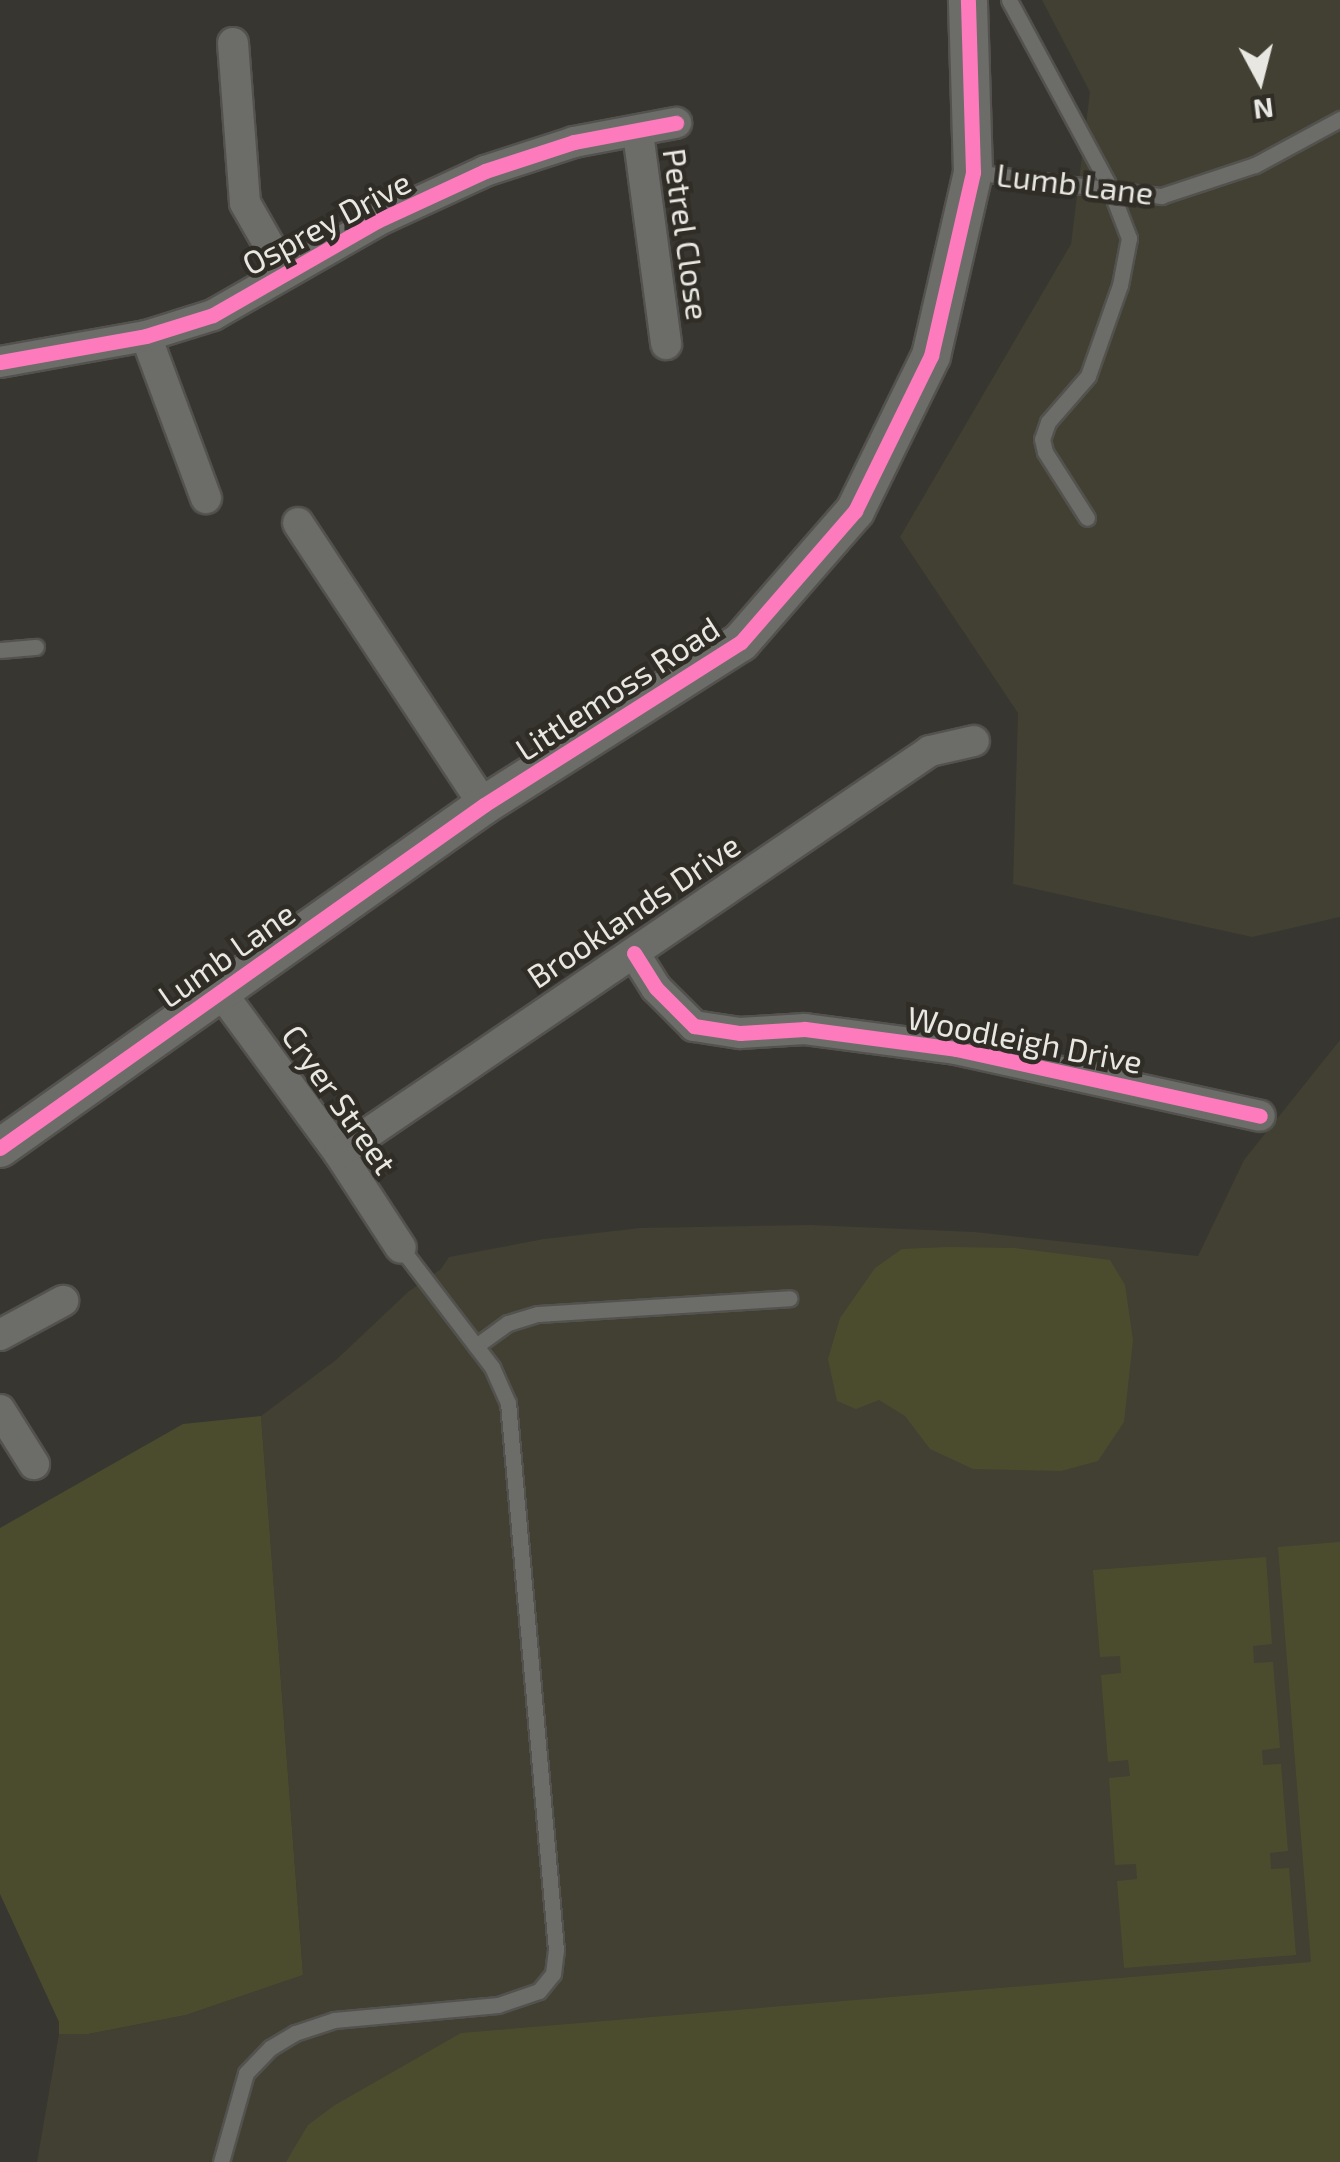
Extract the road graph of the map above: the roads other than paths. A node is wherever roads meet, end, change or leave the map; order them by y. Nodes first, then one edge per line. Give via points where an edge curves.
1 (968, 0) edge
2 (1009, 0) edge
3 (233, 43) dead end
4 (1340, 119) edge
5 (676, 123) dead end
6 (638, 133) junction
7 (972, 172) junction
8 (1108, 186) junction
9 (286, 273) junction
10 (146, 336) junction
11 (666, 344) dead end
12 (0, 362) edge
13 (206, 498) dead end
14 (1088, 518) dead end
15 (298, 524) dead end
16 (36, 647) dead end
17 (0, 650) edge
18 (974, 741) dead end
19 (484, 806) junction
20 (634, 953) junction
21 (220, 991) junction
22 (1260, 1116) dead end
23 (0, 1148) edge
24 (339, 1154) junction
25 (401, 1248) joint
26 (789, 1298) dead end
27 (63, 1302) dead end
28 (0, 1335) edge
29 (476, 1346) junction
30 (0, 1410) edge
31 (34, 1464) dead end
32 (221, 2162) edge

1 - 7 street, Littlemoss Road
2 - 8 lane
3 - 9 street via 245,203
4 - 8 lane, Lumb Lane via 1214,182 1161,196
5 - 6 street, Osprey Drive
6 - 9 street, Osprey Drive via 574,142 485,171
6 - 11 street, Petrel Close
7 - 8 lane, Lumb Lane
7 - 19 street, Littlemoss Road via 932,356 856,511 742,642
8 - 14 lane via 1130,238 1120,286 1088,376 1048,422 1042,439
9 - 10 street, Osprey Drive via 213,315
10 - 12 street, Osprey Drive
10 - 13 street
15 - 19 street
16 - 17 lane
18 - 20 street, Brooklands Drive via 930,751
19 - 21 street, Lumb Lane
20 - 22 street, Woodleigh Drive via 656,988 694,1026 740,1033 804,1029 956,1049
20 - 24 street, Brooklands Drive
21 - 23 street, Lumb Lane
21 - 24 street, Cryer Street
24 - 25 street, Cryer Street
25 - 29 lane
26 - 29 lane via 538,1314
27 - 28 street
29 - 32 lane via 501,1385 514,1436 553,1974 540,1992 498,2006 334,2020 295,2033 246,2074
30 - 31 street

